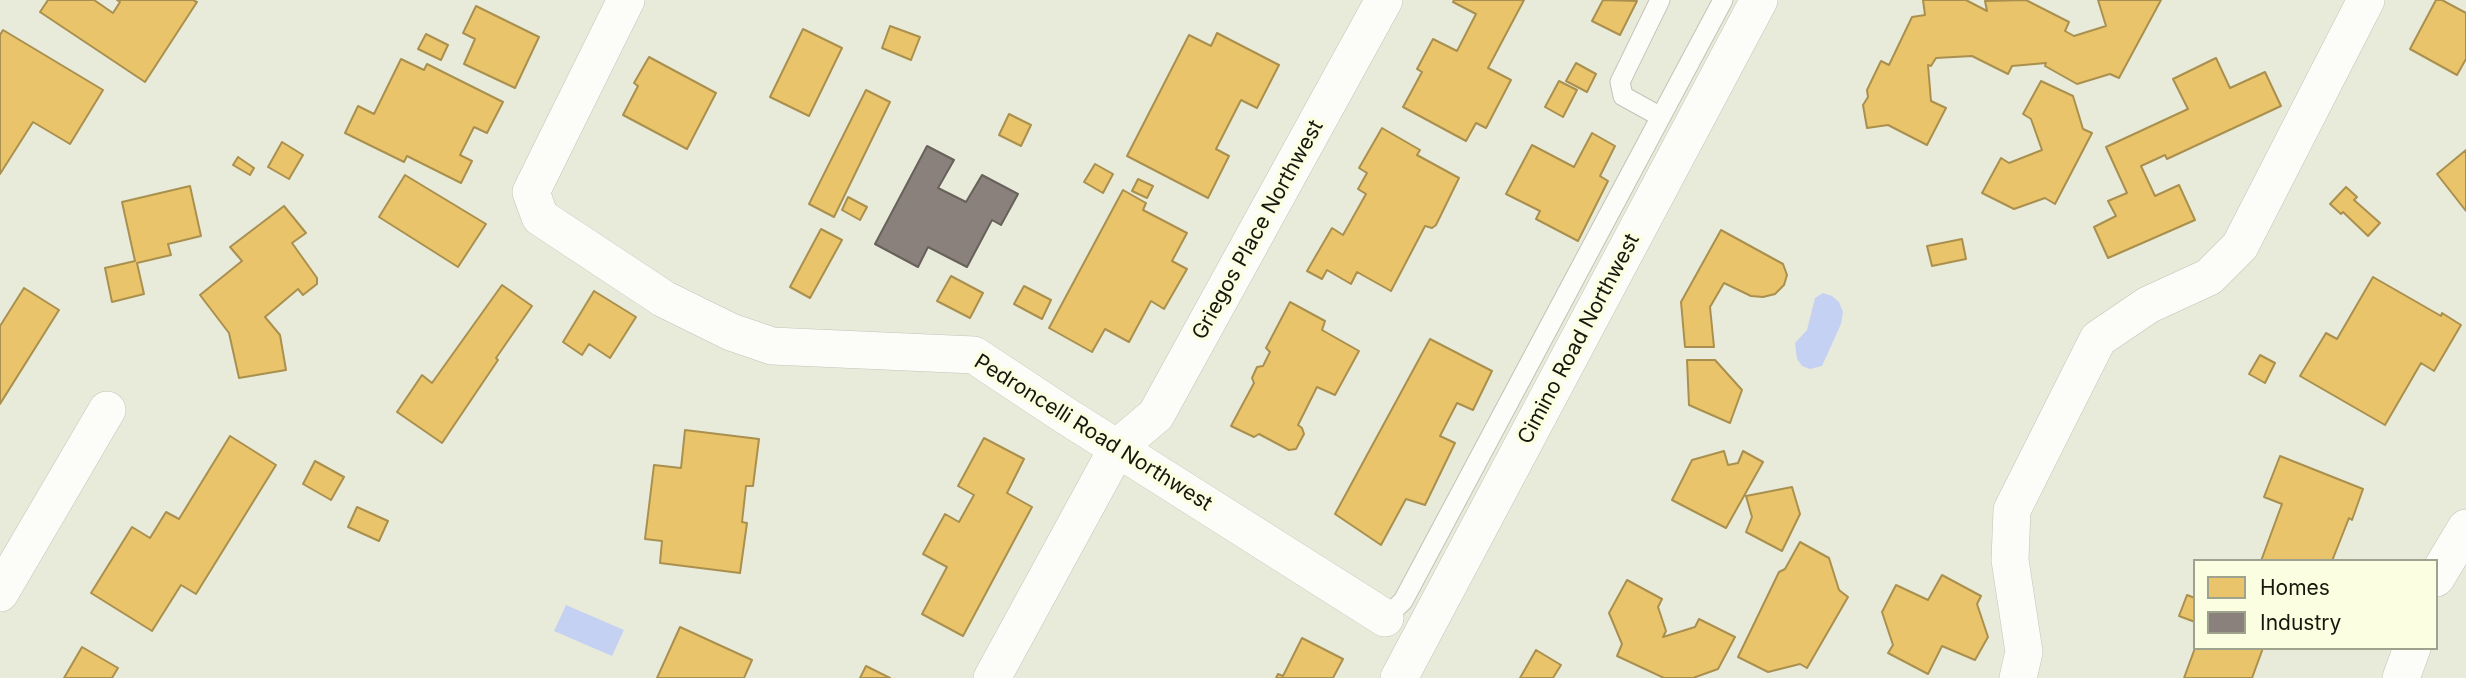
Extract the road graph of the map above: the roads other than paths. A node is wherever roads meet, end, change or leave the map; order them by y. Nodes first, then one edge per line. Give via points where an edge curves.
1 (626, 0) edge
2 (1384, 0) edge
3 (1660, 0) edge
4 (1723, 0) edge
5 (1759, 0) edge
6 (2366, 0) edge
7 (1661, 117) junction
8 (107, 411) dead end
9 (1118, 447) junction
10 (2466, 528) edge
11 (2438, 575) edge
12 (0, 593) edge
13 (1385, 618) joint
14 (2411, 650) edge
15 (992, 678) edge
16 (1399, 678) edge
17 (2018, 678) edge
18 (2401, 678) edge

1 - 9 street, Pedroncelli Road Northwest via 531,192 540,217 664,299 731,332 772,346 974,355
2 - 9 street, Griegos Place Northwest via 1156,415
3 - 7 lane via 1620,82 1623,96
4 - 7 lane
5 - 16 street, Cimino Road Northwest
6 - 17 street via 2239,246 2208,277 2148,305 2098,339 2012,510 2010,560 2024,652
7 - 13 lane via 1403,601
8 - 12 street
9 - 13 street, Pedroncelli Road Northwest
9 - 15 street
10 - 11 street
14 - 18 street

